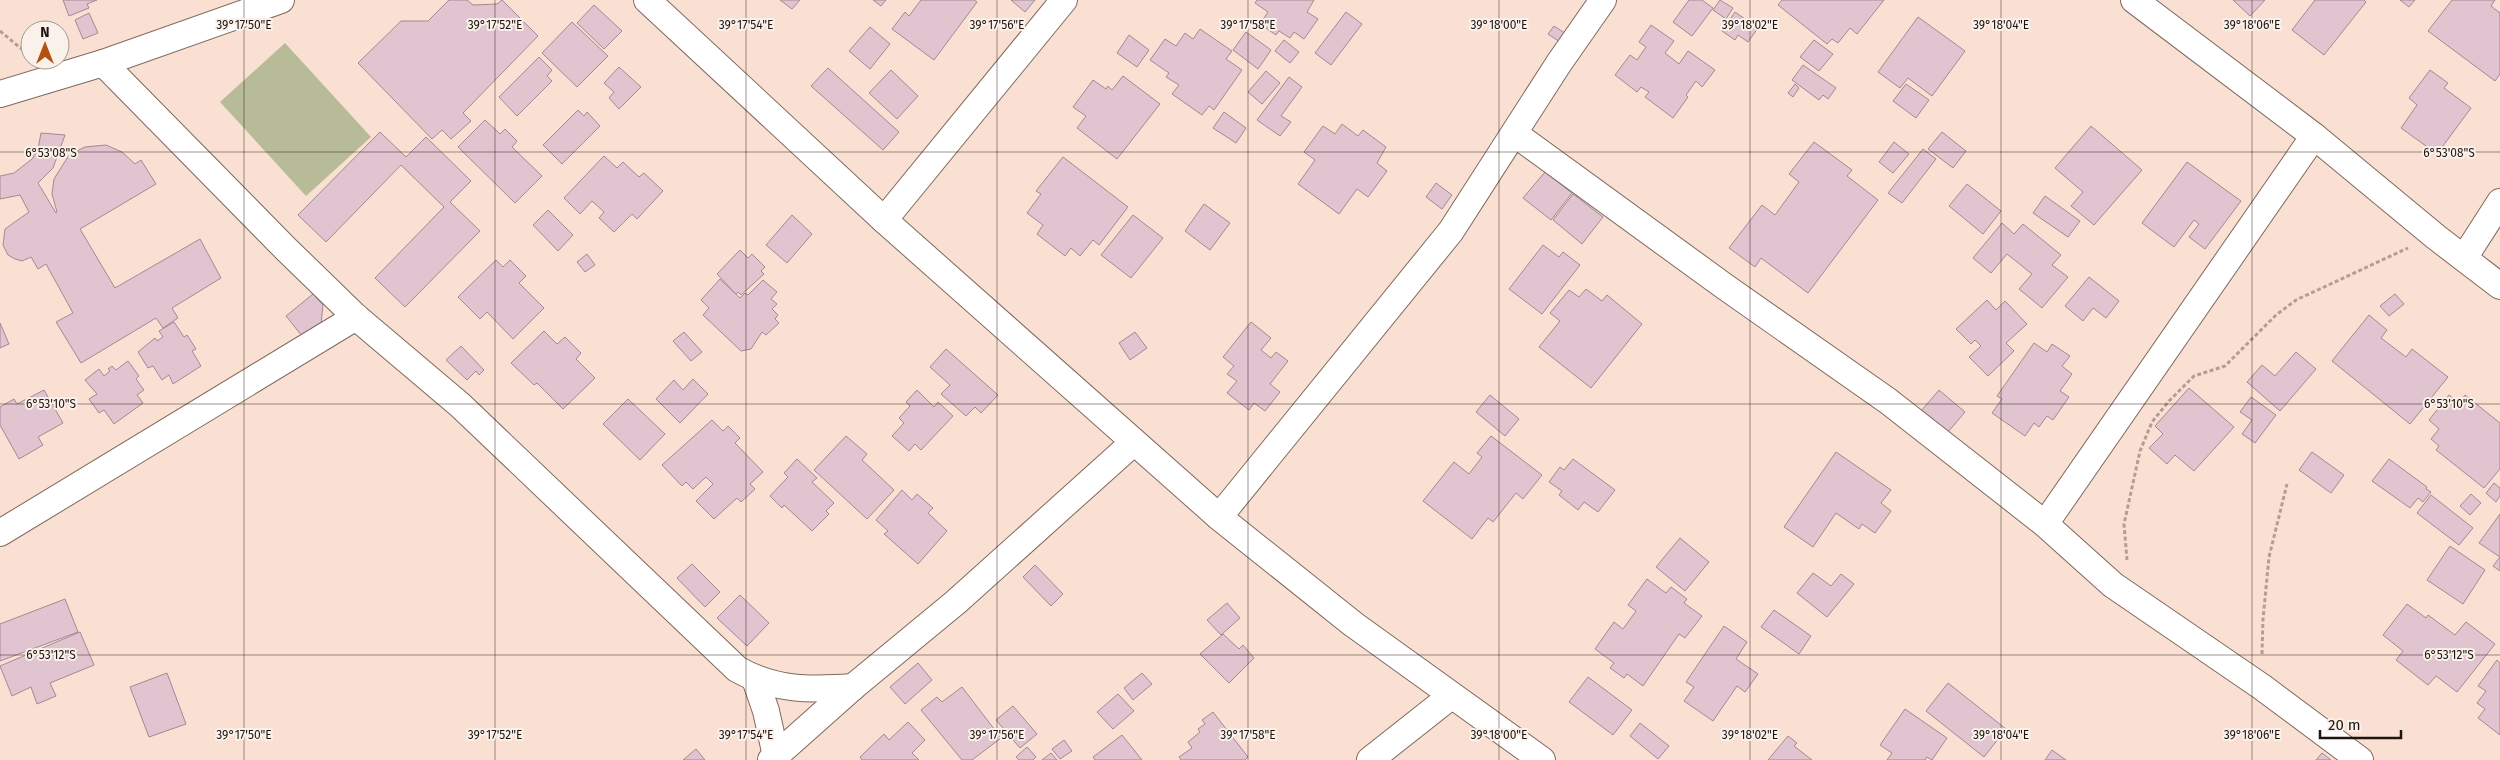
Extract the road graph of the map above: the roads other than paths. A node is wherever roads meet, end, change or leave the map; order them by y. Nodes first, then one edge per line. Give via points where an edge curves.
1 (281, 0) edge
2 (647, 0) edge
3 (1064, 0) edge
4 (1603, 0) edge
5 (2134, 0) edge
6 (102, 63) junction
7 (0, 94) edge
8 (1515, 134) junction
9 (2314, 136) junction
10 (2500, 202) edge
11 (884, 220) junction
12 (2464, 258) junction
13 (2500, 286) edge
14 (356, 317) junction
15 (1133, 443) junction
16 (1219, 518) junction
17 (2045, 524) junction
18 (0, 533) edge
19 (755, 679) junction
20 (853, 687) junction
21 (1451, 696) junction
22 (773, 758) edge
23 (1370, 760) edge
24 (1542, 760) edge
25 (2360, 760) edge

1 - 6 street
2 - 11 street
3 - 11 street
4 - 8 street
5 - 9 street
6 - 7 street
6 - 14 street
8 - 16 street via 1451,231
8 - 17 street via 1888,401
9 - 12 street
9 - 17 street
10 - 12 street
11 - 15 street
12 - 13 street
14 - 18 street
14 - 19 street via 460,405 722,656
15 - 16 street
15 - 20 street via 956,602
16 - 21 street via 1353,624
17 - 25 street via 2117,588 2262,687
19 - 20 street via 789,688
19 - 22 street via 766,711
20 - 22 street
21 - 23 street
21 - 24 street

